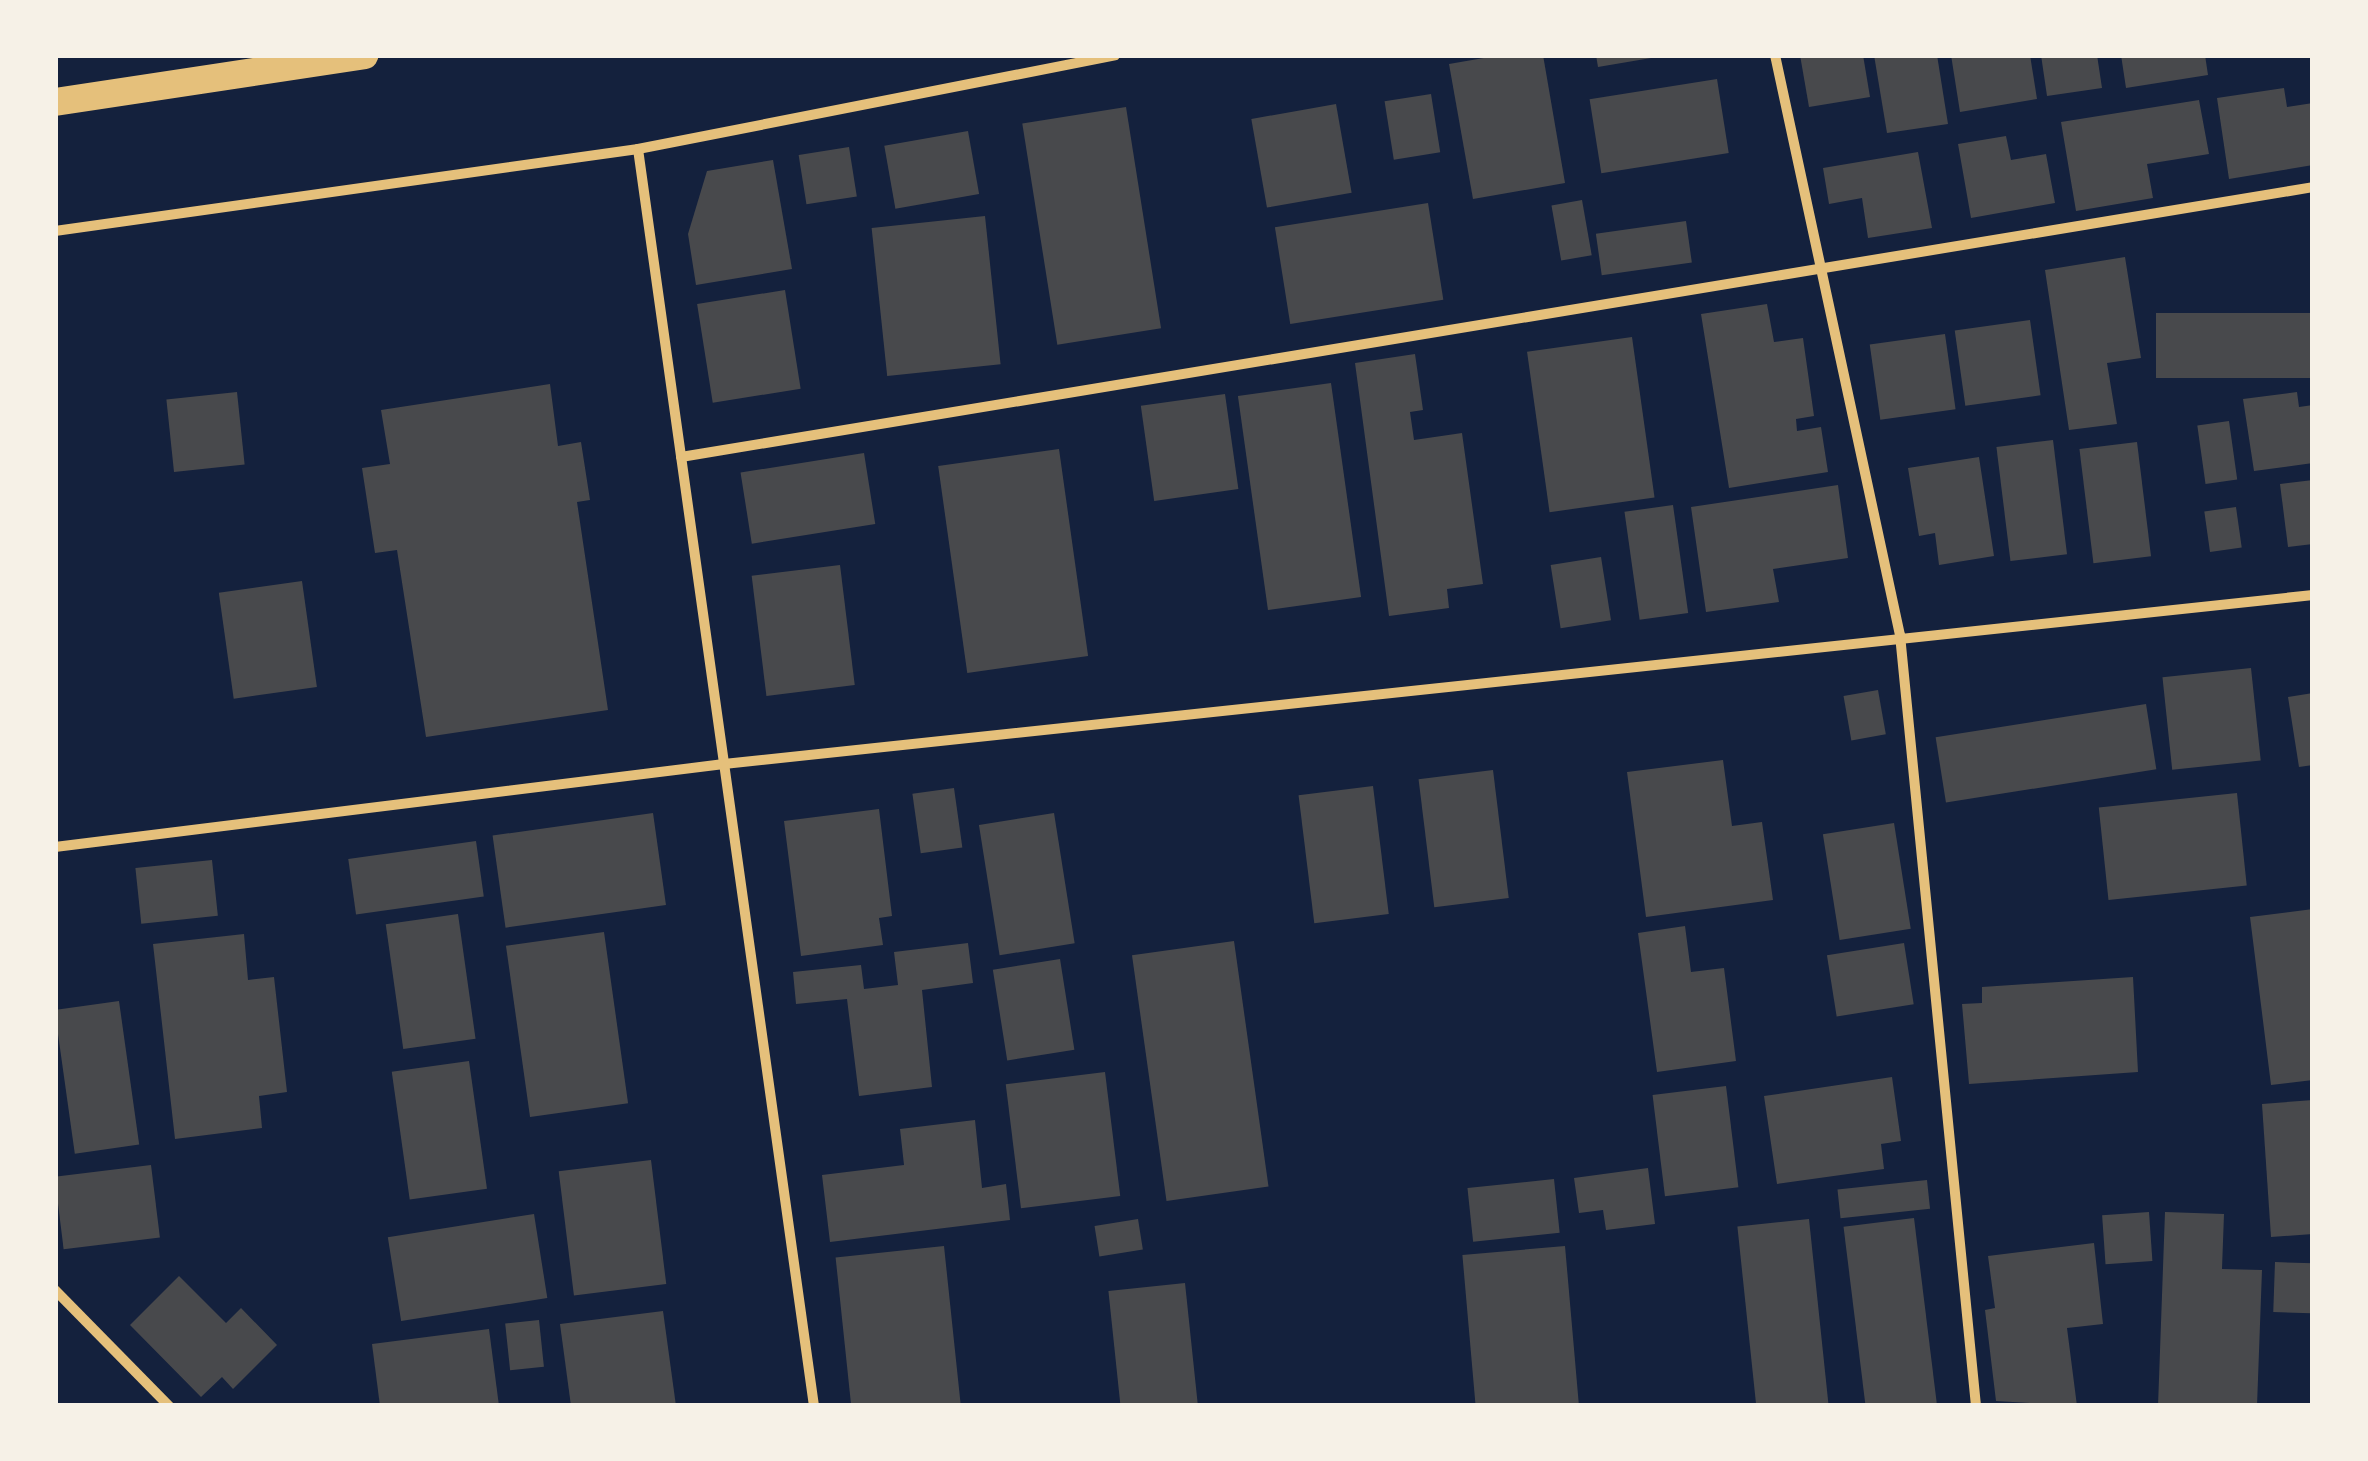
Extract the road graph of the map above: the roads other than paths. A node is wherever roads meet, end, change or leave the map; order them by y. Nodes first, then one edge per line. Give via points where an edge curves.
1 (364, 55) edge
2 (1115, 55) edge
3 (1775, 55) edge
4 (55, 102) edge
5 (638, 149) junction
6 (2313, 187) edge
7 (55, 231) edge
8 (1818, 269) junction
9 (681, 458) junction
10 (2313, 595) edge
11 (1900, 634) junction
12 (724, 764) junction
13 (55, 847) edge
14 (55, 1290) edge
15 (169, 1406) edge
16 (814, 1406) edge
17 (1976, 1406) edge

1 - 4 highway
2 - 5 street
3 - 8 street
5 - 7 street
5 - 9 street
6 - 8 street
8 - 9 street
8 - 11 street
9 - 12 street
10 - 11 street
11 - 12 street
11 - 17 street
12 - 13 street
12 - 16 street
14 - 15 street

